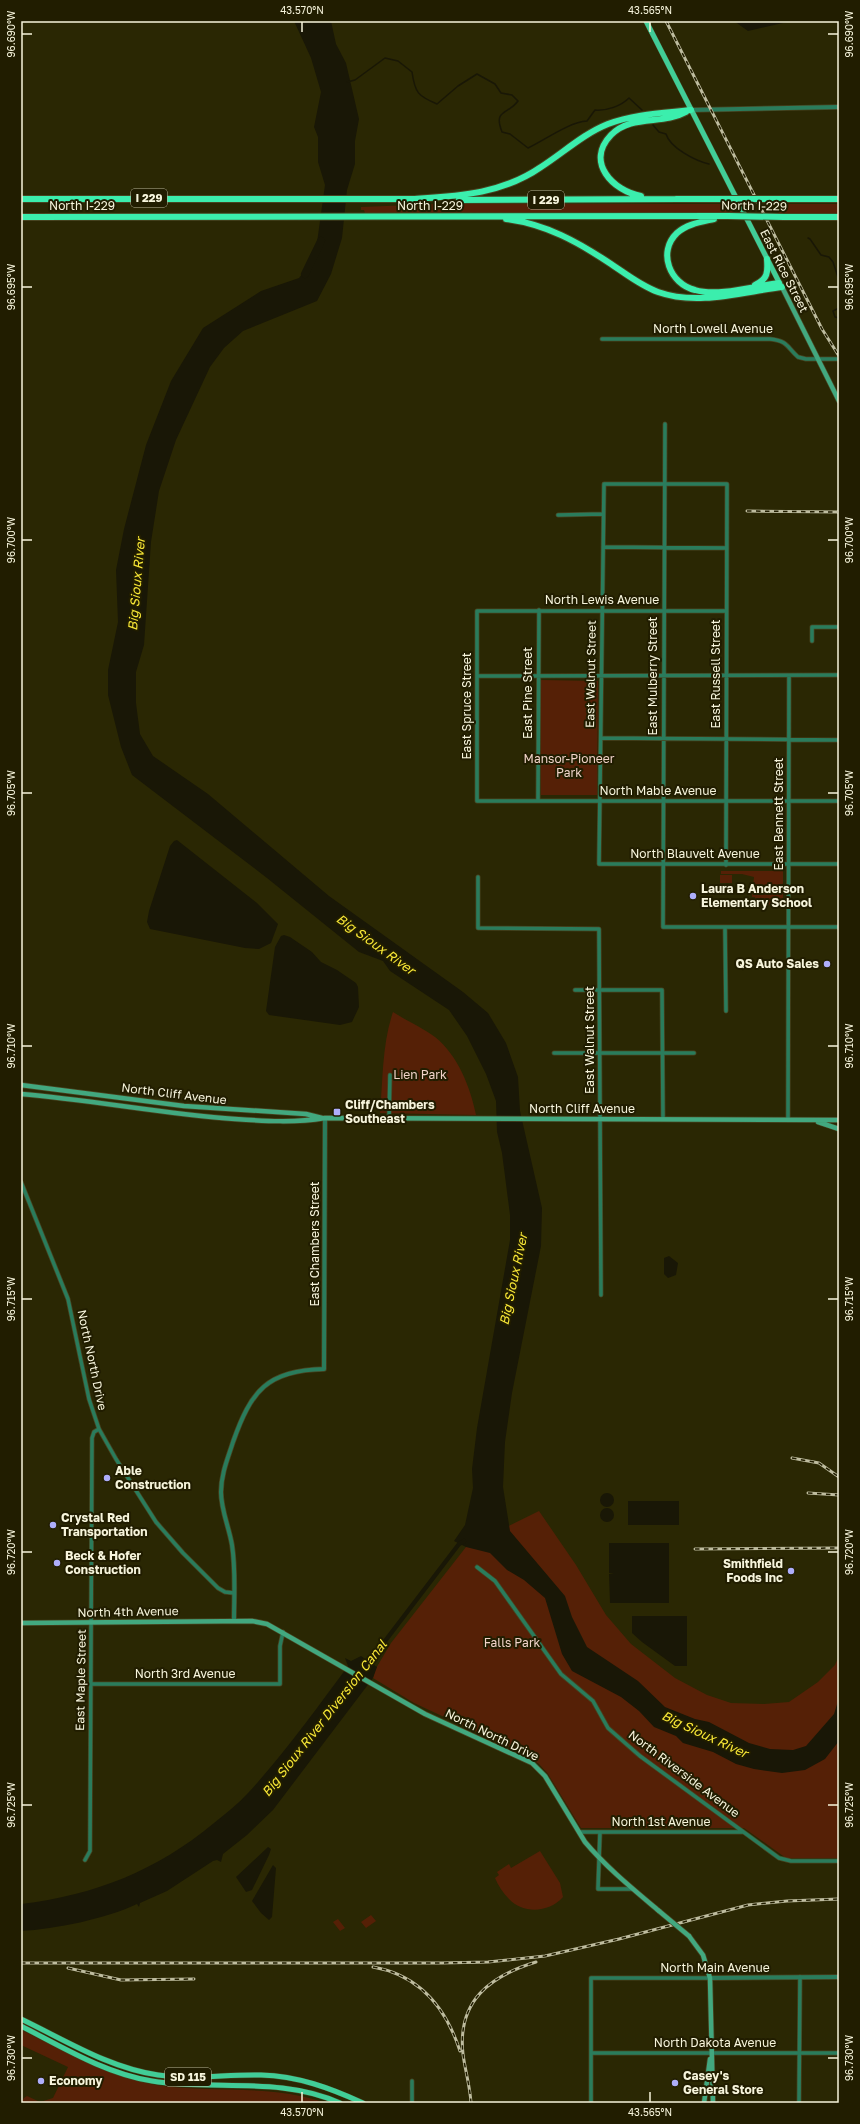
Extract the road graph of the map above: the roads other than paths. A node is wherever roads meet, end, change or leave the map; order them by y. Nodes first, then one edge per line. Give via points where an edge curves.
1 (646, 21) edge
2 (839, 107) edge
3 (692, 110) junction
4 (21, 199) edge
5 (413, 199) junction
6 (680, 199) junction
7 (839, 199) edge
8 (725, 216) junction
9 (21, 217) edge
10 (463, 217) junction
11 (839, 217) edge
12 (767, 259) junction
13 (780, 285) junction
14 (750, 287) junction
15 (602, 339) dead end
16 (818, 359) junction
17 (839, 359) edge
18 (839, 401) edge
19 (665, 424) dead end
20 (665, 484) junction
21 (603, 514) junction
22 (558, 515) dead end
23 (603, 547) junction
24 (665, 548) junction
25 (727, 548) junction
26 (539, 610) junction
27 (602, 610) junction
28 (663, 611) junction
29 (726, 611) junction
30 (477, 612) joint
31 (839, 627) edge
32 (812, 641) dead end
33 (538, 675) junction
34 (601, 675) junction
35 (663, 675) junction
36 (839, 675) edge
37 (476, 676) junction
38 (726, 676) junction
39 (789, 676) junction
40 (600, 738) junction
41 (664, 738) junction
42 (726, 739) junction
43 (789, 739) junction
44 (839, 740) edge
45 (477, 801) joint
46 (538, 801) junction
47 (600, 801) junction
48 (664, 801) junction
49 (726, 801) junction
50 (789, 801) junction
51 (839, 801) edge
52 (599, 864) joint
53 (726, 864) junction
54 (789, 864) junction
55 (839, 864) edge
56 (664, 865) junction
57 (478, 877) dead end
58 (725, 927) junction
59 (789, 927) junction
60 (839, 927) edge
61 (575, 990) dead end
62 (600, 990) junction
63 (726, 1011) dead end
64 (554, 1053) dead end
65 (600, 1053) junction
66 (662, 1053) junction
67 (694, 1053) dead end
68 (390, 1075) dead end
69 (21, 1085) edge
70 (21, 1094) edge
71 (325, 1118) junction
72 (663, 1118) junction
73 (389, 1119) junction
74 (600, 1119) junction
75 (788, 1120) junction
76 (813, 1120) junction
77 (839, 1120) edge
78 (839, 1129) edge
79 (21, 1182) edge
80 (601, 1295) dead end
81 (98, 1429) junction
82 (477, 1567) dead end
83 (234, 1593) junction
84 (234, 1621) junction
85 (92, 1622) junction
86 (21, 1623) edge
87 (283, 1632) junction
88 (91, 1684) junction
89 (579, 1832) junction
90 (600, 1832) junction
91 (744, 1832) junction
92 (599, 1858) junction
93 (85, 1860) dead end
94 (839, 1861) edge
95 (633, 1889) junction
96 (800, 1977) junction
97 (839, 1977) edge
98 (710, 1978) junction
99 (21, 2019) edge
100 (21, 2026) edge
101 (800, 2053) junction
102 (839, 2053) edge
103 (591, 2054) junction
104 (711, 2054) junction
105 (412, 2081) dead end
106 (340, 2103) edge
107 (363, 2103) edge
108 (412, 2103) edge
109 (591, 2103) edge
110 (704, 2103) edge
111 (713, 2103) edge
112 (799, 2103) edge

1 - 3 main road, East Rice Street
2 - 3 street
3 - 5 highway via 608,124 587,135 540,168 501,188 470,195
3 - 6 highway via 676,116 639,121 624,126 606,141 601,155 605,174 622,190 644,197
3 - 12 main road, East Rice Street
4 - 5 highway, North I-229 / I 229
5 - 6 highway, North I-229 / I 229
6 - 7 highway, North I-229 / I 229, bridge
8 - 10 highway, North I-229 / I 229
8 - 11 highway, North I-229 / I 229, bridge
8 - 14 highway via 696,223 676,235 669,246 668,267 678,282 694,290 711,292
9 - 10 highway, North I-229 / I 229
10 - 13 highway via 507,219 547,228 577,242 650,288 671,295 700,298
12 - 13 main road, East Rice Street
12 - 14 highway via 766,278
13 - 14 highway
13 - 16 main road, East Rice Street
15 - 16 street, North Lowell Avenue via 781,340 798,357
16 - 17 street, North Lowell Avenue
16 - 18 main road, East Rice Street
19 - 20 street, East Mulberry Street
20 - 21 street, East Walnut Street via 604,484
20 - 24 street, East Mulberry Street
20 - 25 street, East Russell Street via 727,484
21 - 22 street
21 - 23 street, East Walnut Street
23 - 24 street
23 - 27 street, East Walnut Street
24 - 25 street
24 - 28 street, East Mulberry Street
25 - 29 street, East Russell Street
26 - 27 street, North Lewis Avenue
26 - 30 street, North Lewis Avenue
26 - 33 street, East Pine Street
27 - 28 street, North Lewis Avenue
27 - 34 street, East Walnut Street
28 - 29 street, North Lewis Avenue
28 - 35 street, East Mulberry Street
29 - 38 street, East Russell Street
30 - 37 street, East Spruce Street
31 - 32 street via 812,627
33 - 34 street
33 - 37 street
33 - 46 street, East Pine Street
34 - 35 street
34 - 40 street, East Walnut Street
35 - 38 street
35 - 41 street, East Mulberry Street
36 - 39 street
37 - 45 street, East Spruce Street
38 - 39 street
38 - 42 street, East Russell Street
39 - 43 street, East Bennett Street
40 - 41 street
40 - 47 street, East Walnut Street
41 - 42 street
41 - 48 street, East Mulberry Street
42 - 43 street
42 - 49 street, East Russell Street
43 - 44 street
43 - 50 street, East Bennett Street
45 - 46 street, North Mable Avenue
46 - 47 street, North Mable Avenue
47 - 48 street, North Mable Avenue
47 - 52 street, East Walnut Street
48 - 49 street, North Mable Avenue
48 - 56 street, East Mulberry Street
49 - 50 street, North Mable Avenue
49 - 53 street, East Russell Street
50 - 51 street, North Mable Avenue
50 - 54 street, East Bennett Street
52 - 56 street, North Blauvelt Avenue
53 - 54 street, North Blauvelt Avenue
53 - 56 street, North Blauvelt Avenue
54 - 55 street, North Blauvelt Avenue
54 - 59 street, East Bennett Street
56 - 58 street, East Mulberry Street via 663,927
57 - 62 street, East Walnut Street via 478,928 599,929
58 - 59 street
58 - 63 street
59 - 60 street
59 - 75 street, East Bennett Street
61 - 62 street
62 - 65 street, East Walnut Street
62 - 66 street via 662,990
64 - 65 street
65 - 66 street
65 - 74 street, East Walnut Street
66 - 67 street
66 - 72 street
68 - 73 street
69 - 71 main road, North Cliff Avenue via 184,1106 306,1114
70 - 71 main road, North Cliff Avenue via 209,1117 306,1122
71 - 73 main road, North Cliff Avenue
71 - 83 street, East Chambers Street via 324,1369 290,1372 269,1383 251,1400 241,1421 225,1466 221,1487 222,1506 232,1546
72 - 74 main road, North Cliff Avenue
72 - 75 main road, North Cliff Avenue
73 - 74 main road, North Cliff Avenue
74 - 80 street, East Walnut Street
75 - 76 main road, North Cliff Avenue
76 - 77 main road, North Cliff Avenue
76 - 78 main road
79 - 81 street, North North Drive via 71,1309 87,1394
81 - 83 street, North North Drive via 143,1504 166,1535 218,1588
81 - 85 street, East Maple Street via 92,1438
82 - 91 street, North Riverside Avenue via 499,1586 561,1674 593,1701 608,1728 640,1756
83 - 84 street
84 - 85 main road, North 4th Avenue
84 - 87 main road, North North Drive via 263,1622
85 - 86 main road, North 4th Avenue
85 - 88 street, East Maple Street
87 - 88 street, North 3rd Avenue via 280,1646 280,1684
87 - 89 main road, North North Drive via 425,1714 532,1763 545,1776
88 - 93 street, East Maple Street via 90,1851
89 - 90 street, North 1st Avenue
89 - 92 main road, North North Drive
90 - 91 street, North 1st Avenue
90 - 92 street
91 - 94 street, North Riverside Avenue via 785,1860
92 - 95 main road, North North Drive
92 - 95 street via 598,1889
95 - 98 main road, North North Drive, bridge via 689,1936 703,1956
96 - 97 street, North Main Avenue
96 - 98 street, North Main Avenue
96 - 101 street
98 - 103 street, North Main Avenue via 591,1978
98 - 104 main road, North North Drive
99 - 107 main road, SD 115 via 103,2058 140,2072 168,2076 284,2077 321,2085
100 - 106 main road, SD 115 via 104,2066 143,2080 277,2086 310,2092
101 - 102 street, North Dakota Avenue
101 - 104 street, North Dakota Avenue
101 - 112 street
103 - 104 street, North Dakota Avenue
103 - 109 street
104 - 110 main road
104 - 111 main road via 714,2074
105 - 108 street

